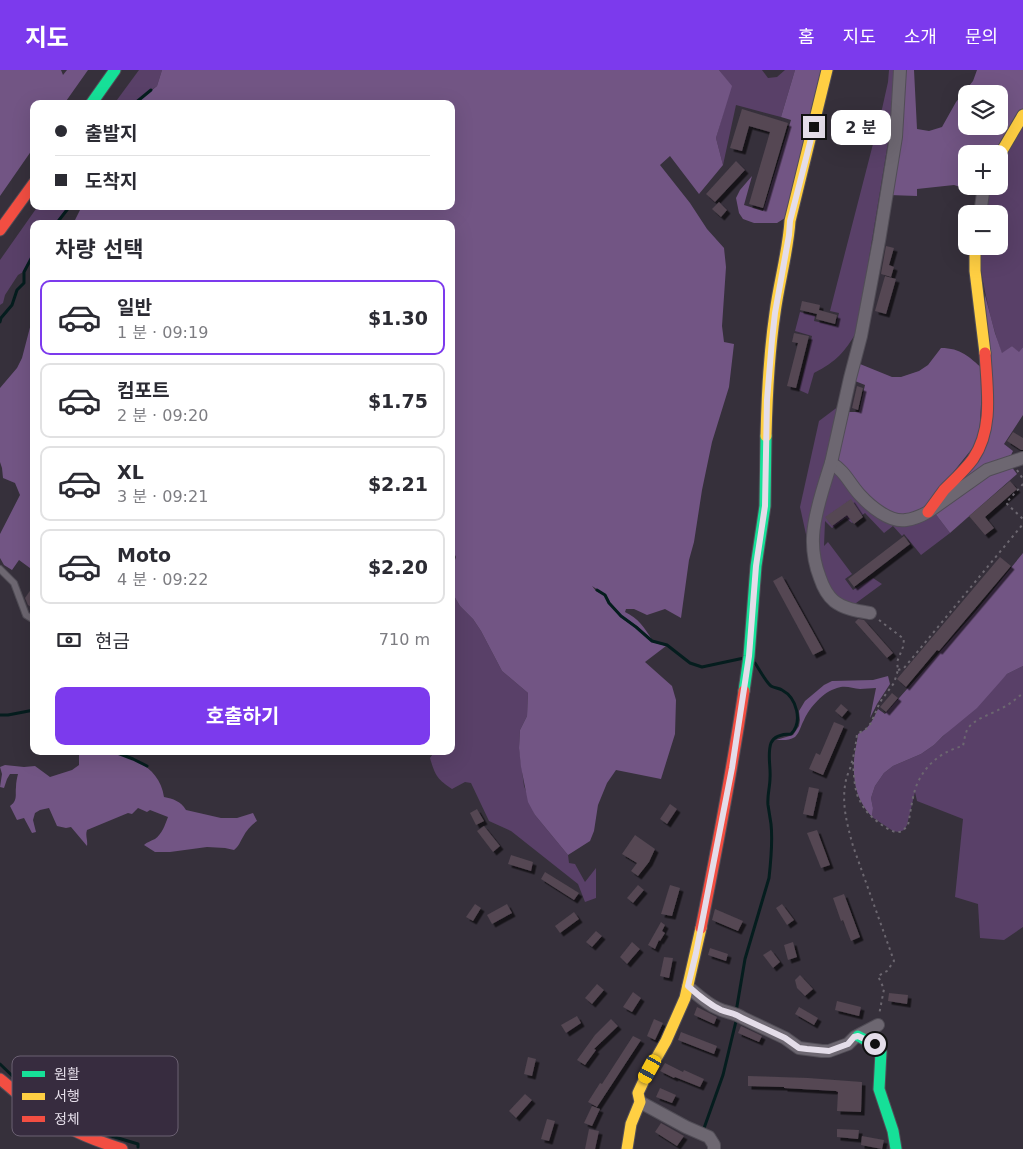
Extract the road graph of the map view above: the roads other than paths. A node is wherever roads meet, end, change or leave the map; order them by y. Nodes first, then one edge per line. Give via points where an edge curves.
1 (115, 70) edge
2 (827, 70) edge
3 (900, 70) edge
4 (93, 100) edge
5 (1023, 116) edge
6 (1006, 145) edge
7 (30, 189) edge
8 (0, 230) edge
9 (974, 255) edge
10 (1023, 458) edge
11 (831, 462) junction
12 (928, 512) junction
13 (0, 569) edge
14 (870, 613) road end
15 (30, 618) edge
16 (688, 986) junction
17 (878, 1025) road end
18 (858, 1036) junction
19 (0, 1079) edge
20 (12, 1089) edge
21 (640, 1102) junction
22 (87, 1136) edge
23 (122, 1149) edge
24 (627, 1149) edge
25 (714, 1149) edge
26 (896, 1149) edge

1 - 4 main road
2 - 16 main road via 790,221 775,313 767,400 765,506 756,566 749,656 730,777
3 - 11 street via 896,137 879,241 861,336
5 - 6 main road
7 - 8 main road
9 - 12 main road via 985,350 987,425 972,460
10 - 12 street via 988,470
11 - 12 street via 840,468 860,496 887,516 905,521
11 - 14 street via 813,531 818,572 834,602
13 - 15 lane via 14,583 26,615
16 - 18 street via 714,1006 785,1038 799,1048 829,1051 848,1044
16 - 21 main road via 666,1041 638,1094
17 - 18 street
18 - 26 main road via 879,1047 879,1089
19 - 20 main road
21 - 24 main road via 631,1124
21 - 25 street via 709,1137
22 - 23 main road

